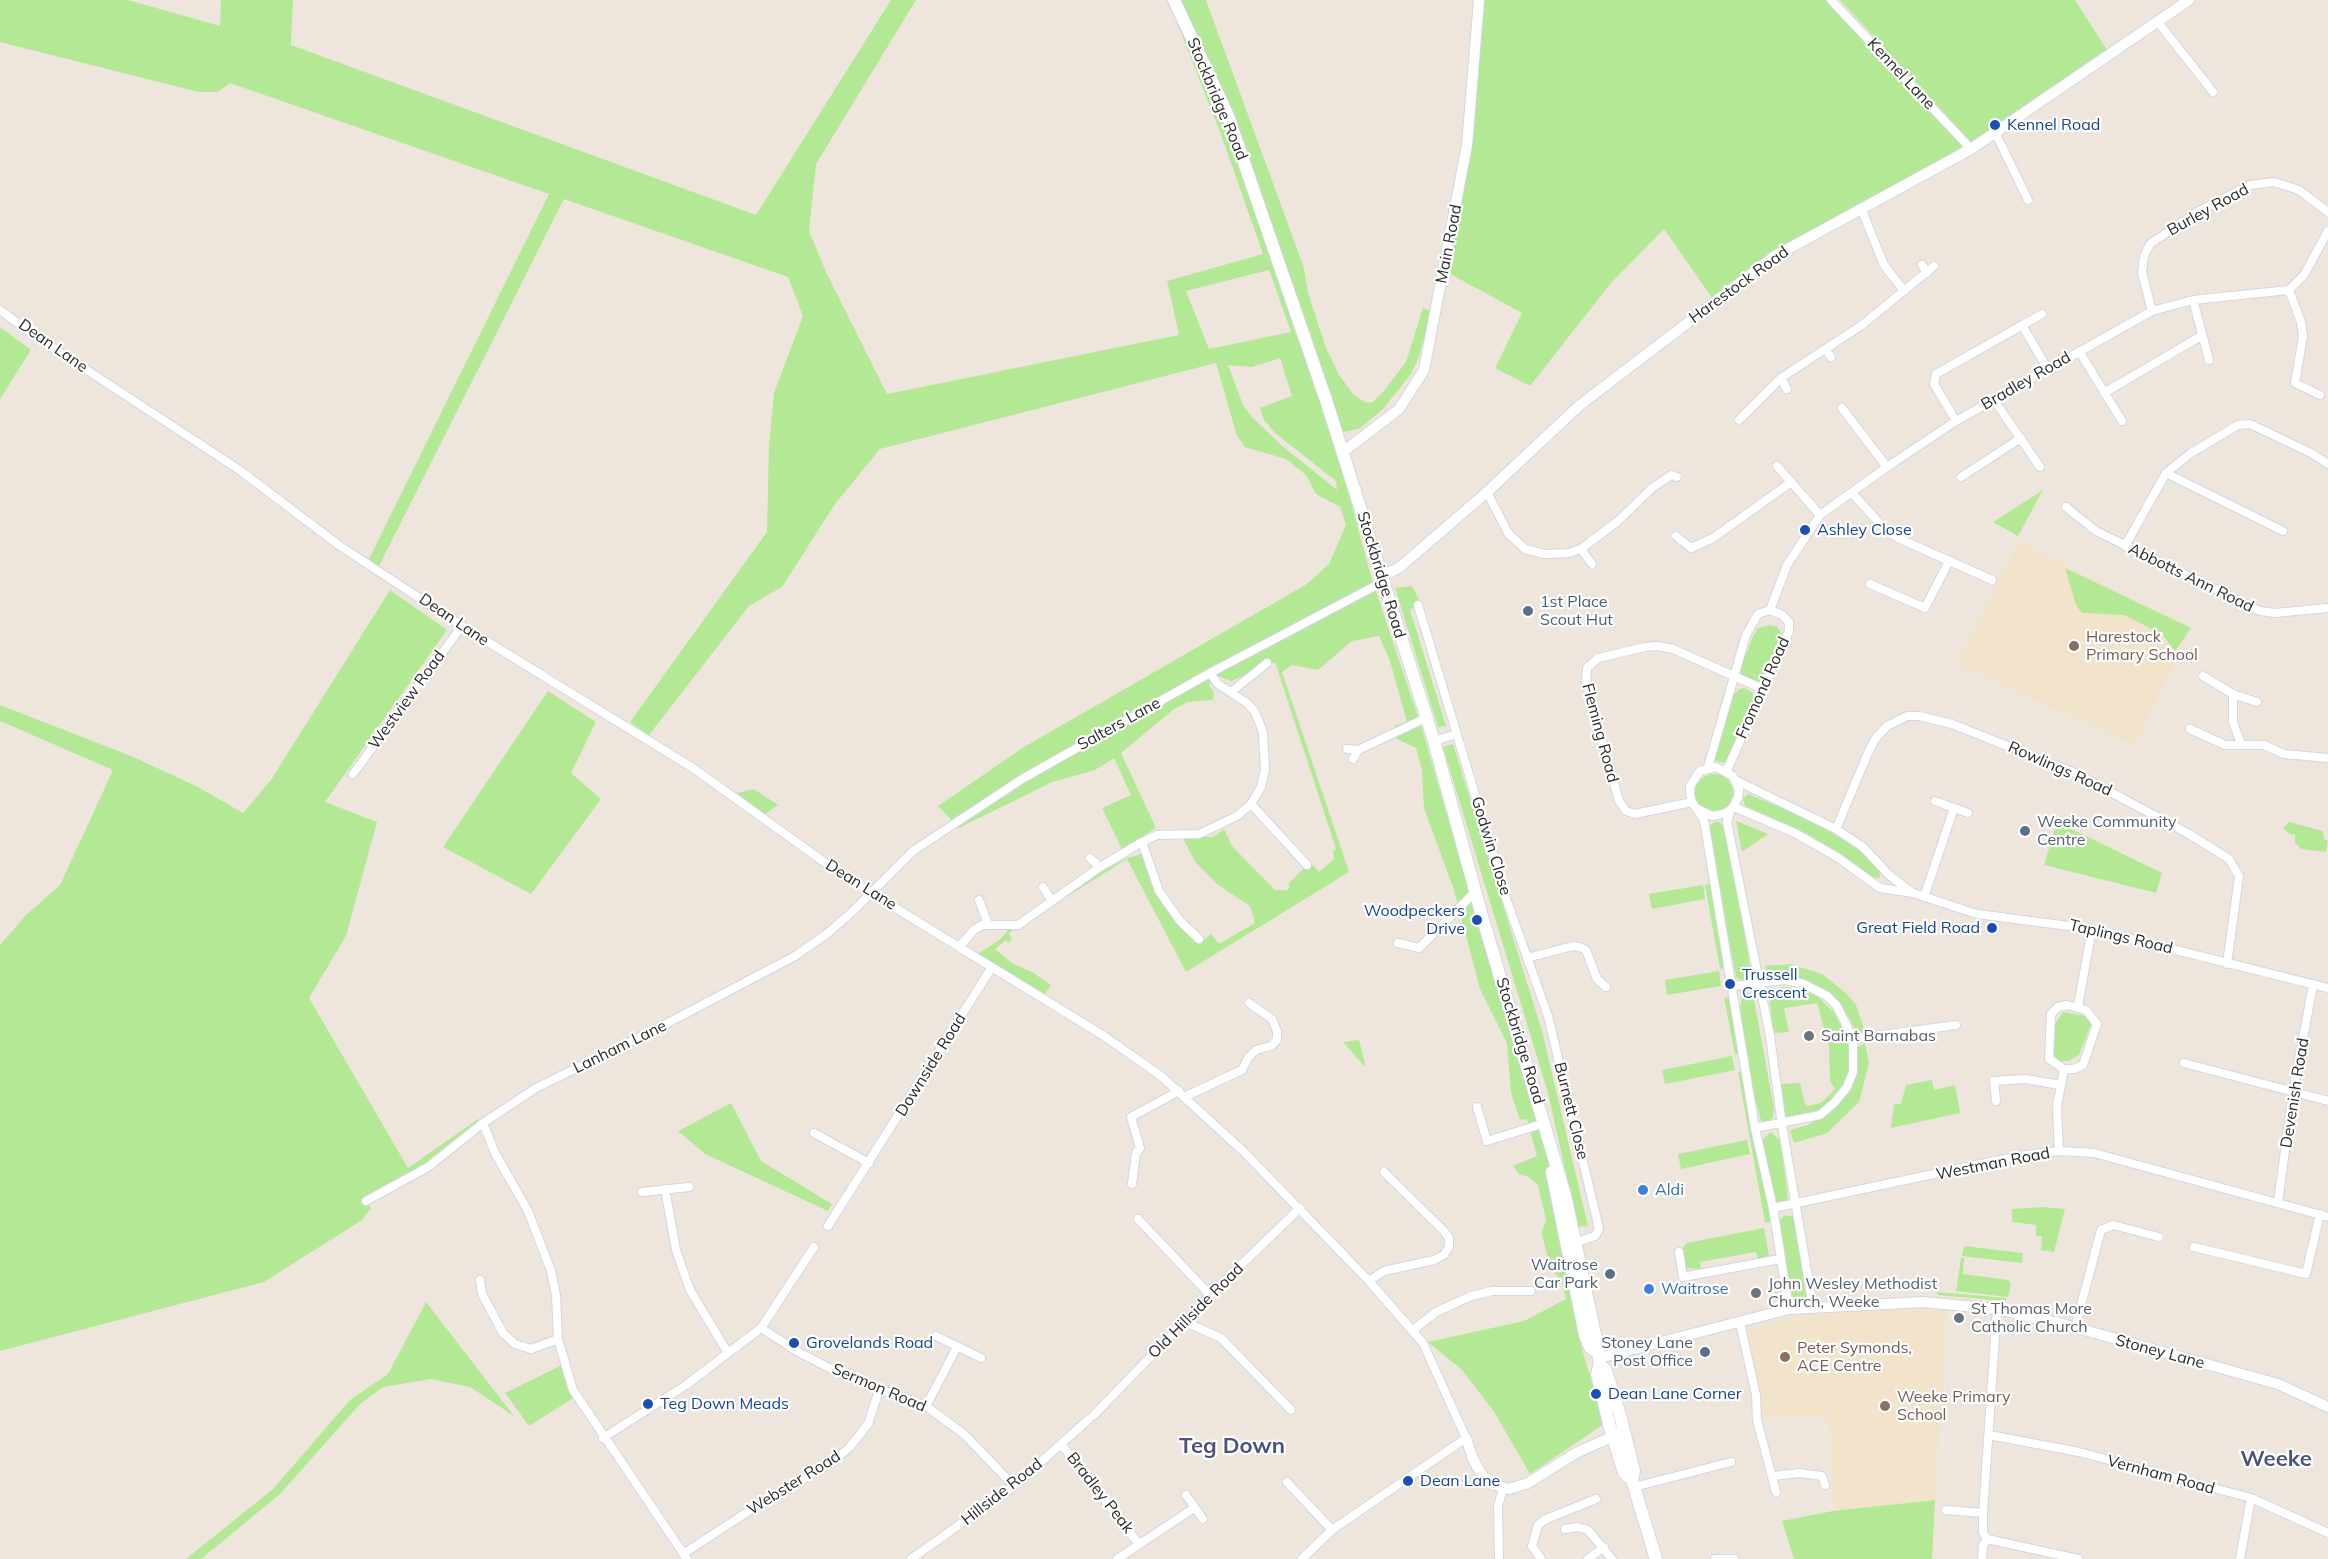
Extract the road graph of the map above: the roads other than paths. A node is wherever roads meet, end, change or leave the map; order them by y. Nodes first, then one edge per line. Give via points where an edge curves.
1 (1174, 0) edge
2 (1479, 0) edge
3 (1831, 0) edge
4 (2189, 0) edge
5 (2157, 21) junction
6 (2206, 90) dead end
7 (1995, 132) junction
8 (1971, 149) junction
9 (2028, 200) dead end
10 (1861, 208) junction
11 (2328, 212) edge
12 (2328, 231) edge
13 (1922, 265) dead end
14 (1934, 266) dead end
15 (1927, 273) junction
16 (2289, 290) junction
17 (1904, 291) junction
18 (2193, 300) junction
19 (0, 309) edge
20 (2152, 310) junction
21 (2042, 314) dead end
22 (2022, 325) junction
23 (2201, 336) junction
24 (2079, 351) junction
25 (2209, 360) dead end
26 (2047, 368) junction
27 (1781, 378) junction
28 (1786, 389) dead end
29 (2104, 393) junction
30 (2320, 395) dead end
31 (1994, 400) junction
32 (1842, 408) dead end
33 (1739, 420) dead end
34 (1956, 421) junction
35 (2122, 421) dead end
36 (2021, 438) junction
37 (1343, 452) junction
38 (2328, 464) edge
39 (1777, 466) dead end
40 (1887, 467) junction
41 (2040, 467) dead end
42 (2166, 472) junction
43 (1677, 477) dead end
44 (1961, 477) dead end
45 (1790, 483) junction
46 (1487, 492) junction
47 (1852, 493) junction
48 (2066, 507) dead end
49 (1820, 515) junction
50 (2283, 531) dead end
51 (1676, 536) dead end
52 (2125, 546) junction
53 (1581, 549) junction
54 (1949, 561) junction
55 (1592, 564) dead end
56 (1382, 580) junction
57 (1992, 580) dead end
58 (1870, 584) dead end
59 (2328, 609) edge
60 (1416, 610) dead end
61 (1770, 610) junction
62 (462, 626) junction
63 (1267, 663) dead end
64 (1210, 673) junction
65 (1733, 675) junction
66 (2203, 676) dead end
67 (1763, 689) junction
68 (1231, 692) junction
69 (2233, 694) junction
70 (2256, 702) dead end
71 (1426, 718) junction
72 (2190, 729) dead end
73 (1457, 734) junction
74 (1434, 741) junction
75 (2241, 744) junction
76 (1347, 749) dead end
77 (1358, 750) junction
78 (2328, 758) edge
79 (1353, 759) dead end
80 (1708, 767) junction
81 (1727, 770) junction
82 (353, 774) dead end
83 (1737, 781) junction
84 (1935, 801) dead end
85 (1251, 804) junction
86 (1694, 805) junction
87 (1733, 808) junction
88 (1954, 808) junction
89 (1968, 813) dead end
90 (1836, 829) junction
91 (1142, 842) junction
92 (1090, 858) dead end
93 (1307, 865) dead end
94 (1100, 867) junction
95 (1889, 874) junction
96 (1042, 887) dead end
97 (1880, 888) junction
98 (872, 892) junction
99 (1475, 892) junction
100 (1913, 893) junction
101 (1924, 897) junction
102 (979, 900) dead end
103 (1052, 901) junction
104 (988, 924) junction
105 (2092, 929) junction
106 (1198, 939) dead end
107 (1398, 943) dead end
108 (959, 947) junction
109 (1527, 958) junction
110 (2227, 964) junction
111 (992, 967) junction
112 (1597, 979) junction
113 (1759, 982) junction
114 (1588, 985) dead end
115 (2313, 985) junction
116 (1732, 986) junction
117 (1605, 987) dead end
118 (2328, 988) edge
119 (1249, 1003) dead end
120 (2078, 1006) junction
121 (1956, 1025) dead end
122 (1853, 1039) junction
123 (2184, 1063) dead end
124 (2064, 1069) junction
125 (2060, 1085) junction
126 (2293, 1092) junction
127 (1181, 1094) junction
128 (1996, 1101) dead end
129 (2328, 1101) edge
130 (1477, 1107) dead end
131 (483, 1123) junction
132 (1545, 1123) junction
133 (1782, 1125) junction
134 (1755, 1128) junction
135 (814, 1133) dead end
136 (2059, 1151) junction
137 (869, 1163) junction
138 (1384, 1172) dead end
139 (1132, 1184) dead end
140 (689, 1187) dead end
141 (665, 1190) junction
142 (642, 1192) dead end
143 (366, 1201) dead end
144 (2278, 1202) junction
145 (1797, 1204) junction
146 (1300, 1208) junction
147 (1773, 1209) junction
148 (2324, 1216) edge
149 (1138, 1220) dead end
150 (828, 1226) dead end
151 (2159, 1237) dead end
152 (1572, 1244) junction
153 (814, 1247) dead end
154 (2194, 1247) dead end
155 (1679, 1252) dead end
156 (1780, 1259) junction
157 (479, 1280) dead end
158 (1369, 1281) junction
159 (1531, 1291) dead end
160 (1210, 1295) junction
161 (1813, 1306) junction
162 (1789, 1309) junction
163 (1997, 1309) junction
164 (1185, 1322) junction
165 (1740, 1323) junction
166 (761, 1328) junction
167 (2075, 1328) junction
168 (1413, 1330) junction
169 (936, 1336) dead end
170 (558, 1339) junction
171 (957, 1347) junction
172 (728, 1353) junction
173 (981, 1358) dead end
174 (1599, 1358) junction
175 (879, 1390) junction
176 (926, 1406) junction
177 (2328, 1407) edge
178 (1290, 1410) dead end
179 (1091, 1417) joint
180 (1618, 1434) junction
181 (1989, 1435) junction
182 (603, 1438) junction
183 (1466, 1438) junction
184 (1061, 1444) junction
185 (1731, 1462) dead end
186 (1773, 1476) junction
187 (1287, 1482) dead end
188 (1633, 1484) junction
189 (1825, 1485) dead end
190 (1014, 1486) junction
191 (1503, 1488) junction
192 (1776, 1492) dead end
193 (1186, 1495) dead end
194 (2252, 1498) junction
195 (1596, 1499) dead end
196 (1194, 1508) junction
197 (1946, 1510) dead end
198 (1983, 1513) junction
199 (1203, 1519) dead end
200 (1565, 1529) dead end
201 (1332, 1530) junction
202 (2328, 1533) edge
203 (1987, 1539) junction
204 (1139, 1544) junction
205 (1604, 1547) junction
206 (1498, 1555) edge
207 (685, 1556) edge
208 (911, 1559) edge
209 (1117, 1559) edge
210 (1302, 1559) edge
211 (1489, 1559) edge
212 (1541, 1559) edge
213 (1588, 1559) edge
214 (1612, 1559) edge
215 (1656, 1559) edge
216 (1715, 1559) edge
217 (1734, 1559) edge
218 (1982, 1559) edge
219 (2078, 1559) edge
220 (2240, 1559) edge

1 - 37 main road, Stockbridge Road via 1228,116
2 - 37 street, Main Road via 1467,145 1424,370 1398,409
3 - 8 street, Kennel Lane
4 - 5 street, Harestock Road
5 - 6 street
5 - 7 street, Harestock Road
7 - 8 street, Harestock Road
7 - 9 street
8 - 10 street, Harestock Road
10 - 17 street via 1884,264
10 - 46 street, Harestock Road via 1775,256 1648,352 1580,405
11 - 20 street, Burley Road via 2299,190 2274,182 2250,185 2199,212 2150,244 2144,256 2142,273
12 - 16 street via 2304,275
13 - 15 street
14 - 15 street
15 - 17 street
16 - 18 street, Bradley Road
16 - 30 street via 2303,336 2295,383
17 - 27 street via 1828,353
18 - 20 street, Bradley Road
18 - 23 street
19 - 62 street, Dean Lane via 238,469 340,546
20 - 24 street, Bradley Road
21 - 22 street
22 - 26 street
22 - 34 street via 1936,374 1934,384
23 - 25 street
23 - 29 street
24 - 26 street, Bradley Road
24 - 29 street
26 - 31 street, Bradley Road
27 - 28 street
27 - 33 street
29 - 35 street
31 - 34 street, Bradley Road
31 - 36 street
32 - 40 street
34 - 40 street, Bradley Road
36 - 41 street
36 - 44 street
37 - 56 main road, Stockbridge Road
38 - 42 street via 2250,424 2228,430
39 - 45 street
40 - 47 street, Bradley Road
42 - 50 street
42 - 52 street
43 - 53 street via 1671,476 1652,488
45 - 49 street
45 - 51 street via 1713,538 1691,548
46 - 53 street via 1508,533 1526,549 1545,554
46 - 56 street, Harestock Road
47 - 49 street, Bradley Road
47 - 54 street via 1898,538
48 - 52 street, Abbotts Ann Road via 2096,531
49 - 61 street, Bradley Road via 1790,558
52 - 59 street, Abbotts Ann Road via 2260,611
53 - 55 street
54 - 57 street
54 - 58 street via 1925,609
56 - 64 street, Salters Lane
56 - 71 main road, Stockbridge Road
60 - 73 street, Godwin Close
61 - 65 street, Fromond Road via 1762,611 1754,619
61 - 67 street, Fromond Road via 1789,622
62 - 82 street, Westview Road
62 - 98 street, Dean Lane via 708,778 822,861
63 - 68 street
64 - 68 street
64 - 98 street, Salters Lane via 1022,778 913,851
65 - 67 street, Fleming Road
65 - 80 street, Fromond Road
65 - 86 street, Fleming Road via 1657,646 1598,658 1585,674 1619,801 1626,811 1635,814
66 - 69 street
67 - 81 street, Fromond Road
68 - 85 street via 1255,712 1263,732 1265,770
69 - 70 street
69 - 75 street via 2233,722
71 - 74 main road, Stockbridge Road
71 - 77 street
72 - 75 street via 2225,745
73 - 74 street
73 - 109 street, Godwin Close
74 - 99 main road, Stockbridge Road
75 - 78 street via 2264,745 2284,754
76 - 77 street
77 - 79 street
80 - 81 street
80 - 86 street, Fromond Road via 1694,777 1690,786
81 - 83 street
83 - 87 street via 1738,798
83 - 90 street, Taplings Road
84 - 88 street
85 - 91 street via 1237,816 1198,834 1157,836
85 - 93 street
86 - 87 street via 1712,816
86 - 116 street via 1704,820
87 - 97 street, Taplings Road via 1795,833
87 - 113 street via 1727,822
88 - 89 street
88 - 101 street
90 - 95 street, Taplings Road
90 - 110 street, Rowlings Road via 1868,753 1887,726 1907,716 1952,724 2118,794 2229,859 2239,876
91 - 94 street
91 - 106 street via 1159,891
92 - 94 street
94 - 103 street
95 - 97 street
95 - 100 street, Taplings Road
96 - 103 street
97 - 100 street, Taplings Road
98 - 108 street, Dean Lane
98 - 131 street, Lanham Lane via 828,933 795,956 536,1088
99 - 107 street via 1419,948
99 - 132 main road, Stockbridge Road
100 - 101 street, Taplings Road
101 - 105 street, Taplings Road via 1977,914
102 - 104 street
103 - 104 street via 1018,924
104 - 108 street via 974,930
105 - 110 street, Taplings Road
105 - 120 street
108 - 111 street, Dean Lane
109 - 112 street via 1580,947 1586,951
109 - 152 street, Burnett Close via 1548,1016 1599,1229 1595,1236
110 - 115 street, Taplings Road
111 - 127 street, Dean Lane via 1104,1036
111 - 137 street, Downside Road
112 - 114 street
112 - 117 street
113 - 116 street
113 - 122 street via 1785,980 1804,984 1827,996 1837,1006
113 - 133 street
115 - 118 street, Taplings Road
115 - 126 street, Devenish Road
116 - 134 street
119 - 127 street via 1272,1019 1277,1040 1256,1050 1242,1070
120 - 124 street via 2097,1024 2083,1065
120 - 124 street via 2058,1007 2051,1014 2049,1059
121 - 122 street
122 - 133 street via 1853,1072 1834,1103 1820,1116
123 - 126 street
124 - 125 street
125 - 128 street via 2026,1079 1994,1081
125 - 136 street
126 - 129 street
126 - 144 street, Devenish Road
127 - 139 street via 1131,1117 1140,1148
127 - 146 street, Dean Lane
130 - 132 street via 1487,1141
131 - 143 street, Lanham Lane via 428,1167
131 - 170 street via 528,1211 551,1271
132 - 152 main road, Stockbridge Road
133 - 134 street
133 - 145 street
134 - 147 street
135 - 137 street
136 - 144 street, Westman Road via 2094,1153
136 - 145 street, Westman Road via 2019,1156
137 - 150 street, Downside Road
138 - 158 street via 1444,1232 1449,1247 1434,1260 1384,1271
140 - 141 street
141 - 142 street
141 - 172 street via 675,1250 690,1290
144 - 148 street, Westman Road
145 - 147 street
145 - 161 street
146 - 158 street, Dean Lane
146 - 160 street, Old Hillside Road
147 - 156 street
148 - 154 street via 2306,1274
149 - 160 street
151 - 167 street via 2113,1225 2101,1230
152 - 174 main road, Stockbridge Road via 1586,1341
153 - 166 street
155 - 156 street via 1683,1278
156 - 162 street
157 - 170 street via 482,1294 503,1333 515,1344 531,1349
158 - 168 street, Dean Lane
159 - 168 street via 1492,1291 1470,1296 1436,1312
160 - 164 street, Old Hillside Road
161 - 162 street, Stoney Lane
161 - 163 street, Stoney Lane via 1923,1302
162 - 165 street, Stoney Lane
163 - 167 street, Stoney Lane
163 - 181 street
164 - 178 street via 1221,1338
164 - 179 street, Old Hillside Road
165 - 174 street, Stoney Lane
165 - 186 street via 1760,1430
166 - 172 street
166 - 175 street, Sermon Road via 800,1353
167 - 177 street, Stoney Lane via 2278,1384
168 - 183 street, Dean Lane via 1430,1354
169 - 171 street
170 - 182 street via 573,1390
171 - 173 street
171 - 176 street
172 - 182 street
174 - 180 main road, Stockbridge Road via 1606,1371
175 - 176 street, Sermon Road
175 - 207 street, Webster Road via 868,1424 849,1448
176 - 190 street, Sermon Road via 965,1435
179 - 184 street, Hillside Road
180 - 188 main road, Stockbridge Road via 1634,1470
180 - 191 street via 1576,1453 1528,1483
181 - 194 street, Vernham Road via 2079,1452
181 - 198 street
182 - 207 street
183 - 191 street, Dean Lane via 1482,1475
183 - 201 street
184 - 190 street, Hillside Road
184 - 204 street, Bradley Peak
185 - 188 street
186 - 189 street via 1822,1476
186 - 192 street
187 - 201 street
188 - 215 main road, Stockbridge Road
190 - 208 street, Hillside Road
191 - 206 street via 1498,1506
193 - 196 street
194 - 202 street, Vernham Road
194 - 220 street
195 - 212 street via 1538,1525 1532,1546
196 - 199 street
196 - 204 street
197 - 198 street
198 - 203 street
200 - 205 street via 1588,1530
201 - 210 street
203 - 218 street
203 - 219 street
204 - 209 street
205 - 213 street
205 - 214 street
206 - 211 street
216 - 217 street

